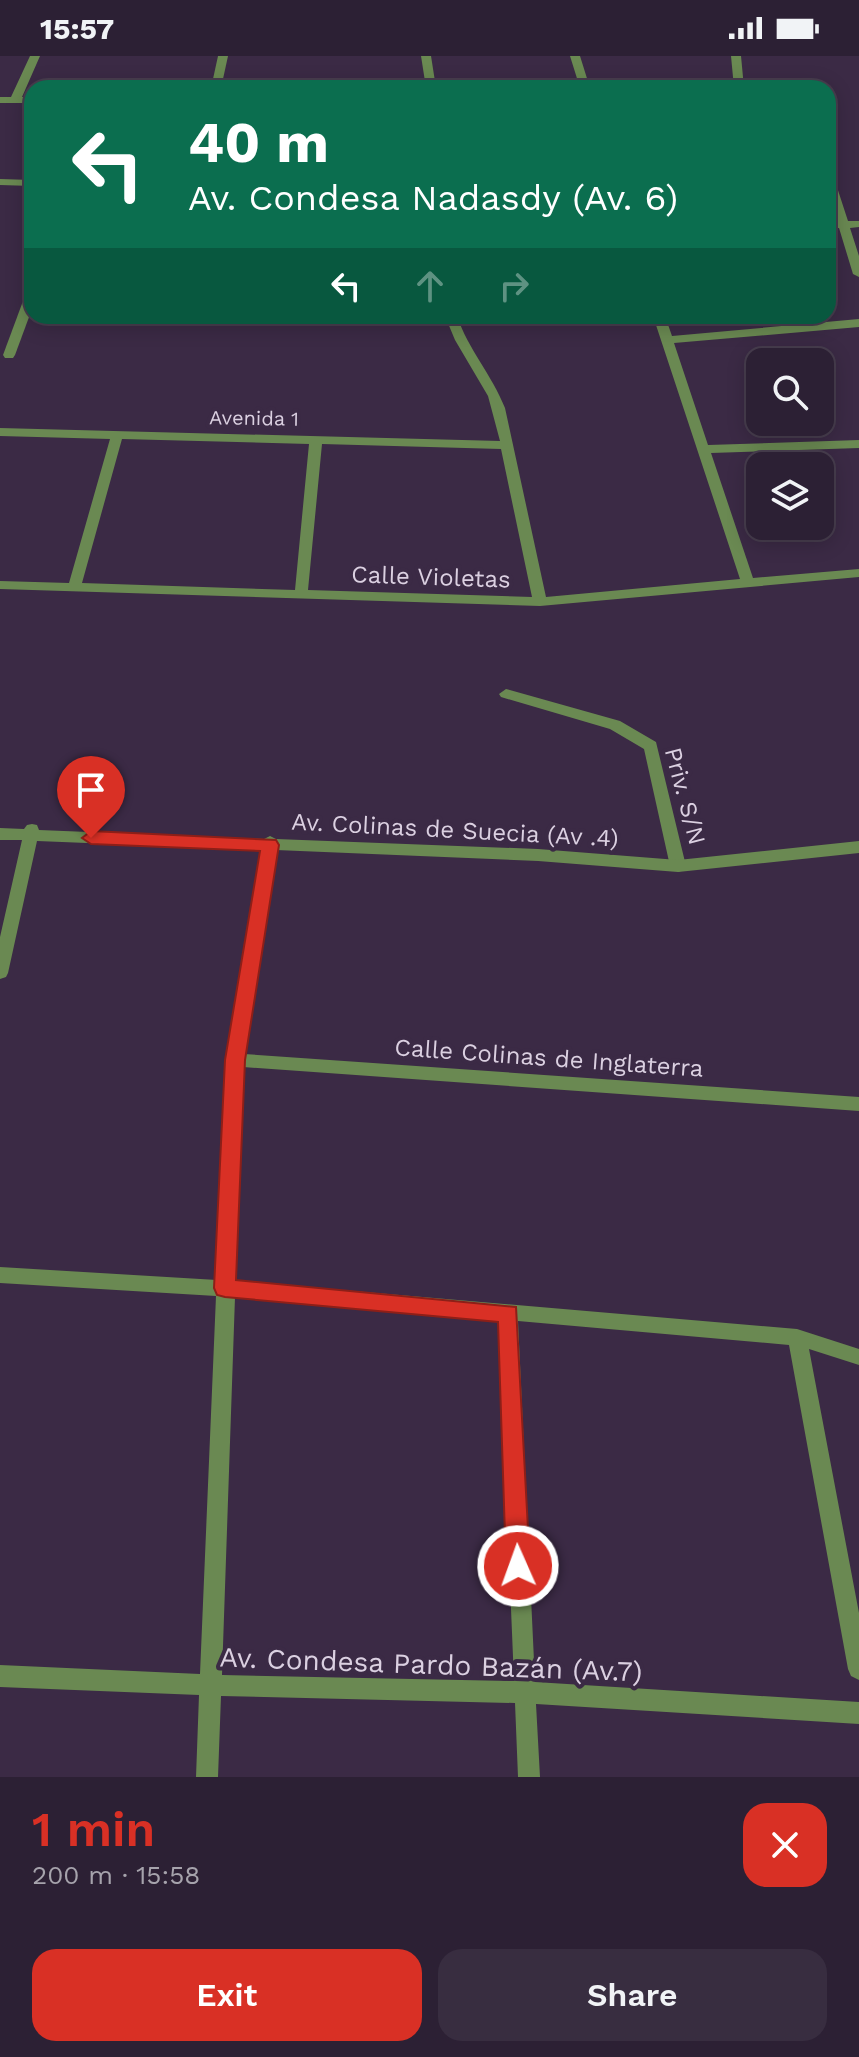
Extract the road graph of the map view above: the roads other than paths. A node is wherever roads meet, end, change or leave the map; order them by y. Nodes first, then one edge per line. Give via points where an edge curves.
1 (35, 56) edge
2 (223, 56) edge
3 (426, 56) edge
4 (575, 56) edge
5 (736, 56) edge
6 (24, 80) edge
7 (24, 80) edge
8 (218, 80) edge
9 (430, 80) edge
10 (582, 80) edge
11 (738, 80) edge
12 (0, 100) edge
13 (15, 100) junction
14 (24, 100) edge
15 (0, 182) edge
16 (24, 183) edge
17 (836, 200) edge
18 (859, 224) edge
19 (836, 225) edge
20 (844, 225) junction
21 (859, 274) edge
22 (24, 315) edge
23 (859, 323) edge
24 (453, 324) edge
25 (662, 324) edge
26 (668, 340) junction
27 (9, 355) dead end
28 (0, 432) edge
29 (117, 435) junction
30 (316, 439) junction
31 (859, 444) edge
32 (506, 445) junction
33 (705, 449) junction
34 (859, 573) edge
35 (748, 583) junction
36 (0, 585) edge
37 (74, 589) junction
38 (301, 595) junction
39 (540, 602) junction
40 (506, 694) dead end
41 (32, 832) junction
42 (0, 834) edge
43 (270, 843) junction
44 (859, 847) edge
45 (678, 866) junction
46 (0, 973) edge
47 (235, 1060) junction
48 (859, 1104) edge
49 (0, 1275) edge
50 (225, 1288) junction
51 (508, 1314) junction
52 (797, 1337) junction
53 (859, 1357) edge
54 (859, 1669) edge
55 (0, 1676) edge
56 (208, 1685) junction
57 (523, 1692) junction
58 (859, 1713) edge
59 (207, 1777) edge
60 (529, 1777) edge

1 - 7 street
2 - 8 street
3 - 9 street
4 - 10 street
5 - 11 street
6 - 13 street
12 - 13 street
13 - 14 street
15 - 16 street
17 - 20 street
18 - 20 street
19 - 20 street
20 - 21 street
22 - 27 street
23 - 26 street
24 - 32 street via 492,385
25 - 26 street
26 - 33 street
28 - 29 street, Avenida 1
29 - 30 street, Avenida 1
29 - 37 street
30 - 32 street, Avenida 1
30 - 38 street
31 - 33 street
32 - 39 street
33 - 35 street
34 - 35 street, Calle Violetas
35 - 39 street, Calle Violetas
36 - 37 street, Calle Violetas
37 - 38 street, Calle Violetas
38 - 39 street, Calle Violetas
40 - 45 street, Priv. S/N via 615,725 651,746
41 - 42 street, Av. Colinas de Suecia (Av .4)
41 - 43 street, Av. Colinas de Suecia (Av .4)
41 - 46 street
43 - 45 street, Av. Colinas de Suecia (Av .4)
43 - 47 street
44 - 45 street, Av. Colinas de Suecia (Av .4)
47 - 48 street, Calle Colinas de Inglaterra
47 - 50 street
49 - 50 street
50 - 51 street
50 - 56 street
51 - 52 street
51 - 57 street
52 - 53 street
52 - 54 street
55 - 56 street, Av. Condesa Pardo Bazán (Av.7)
56 - 57 street, Av. Condesa Pardo Bazán (Av.7)
56 - 59 street
57 - 58 street, Av. Condesa Pardo Bazán (Av.7)
57 - 60 street

